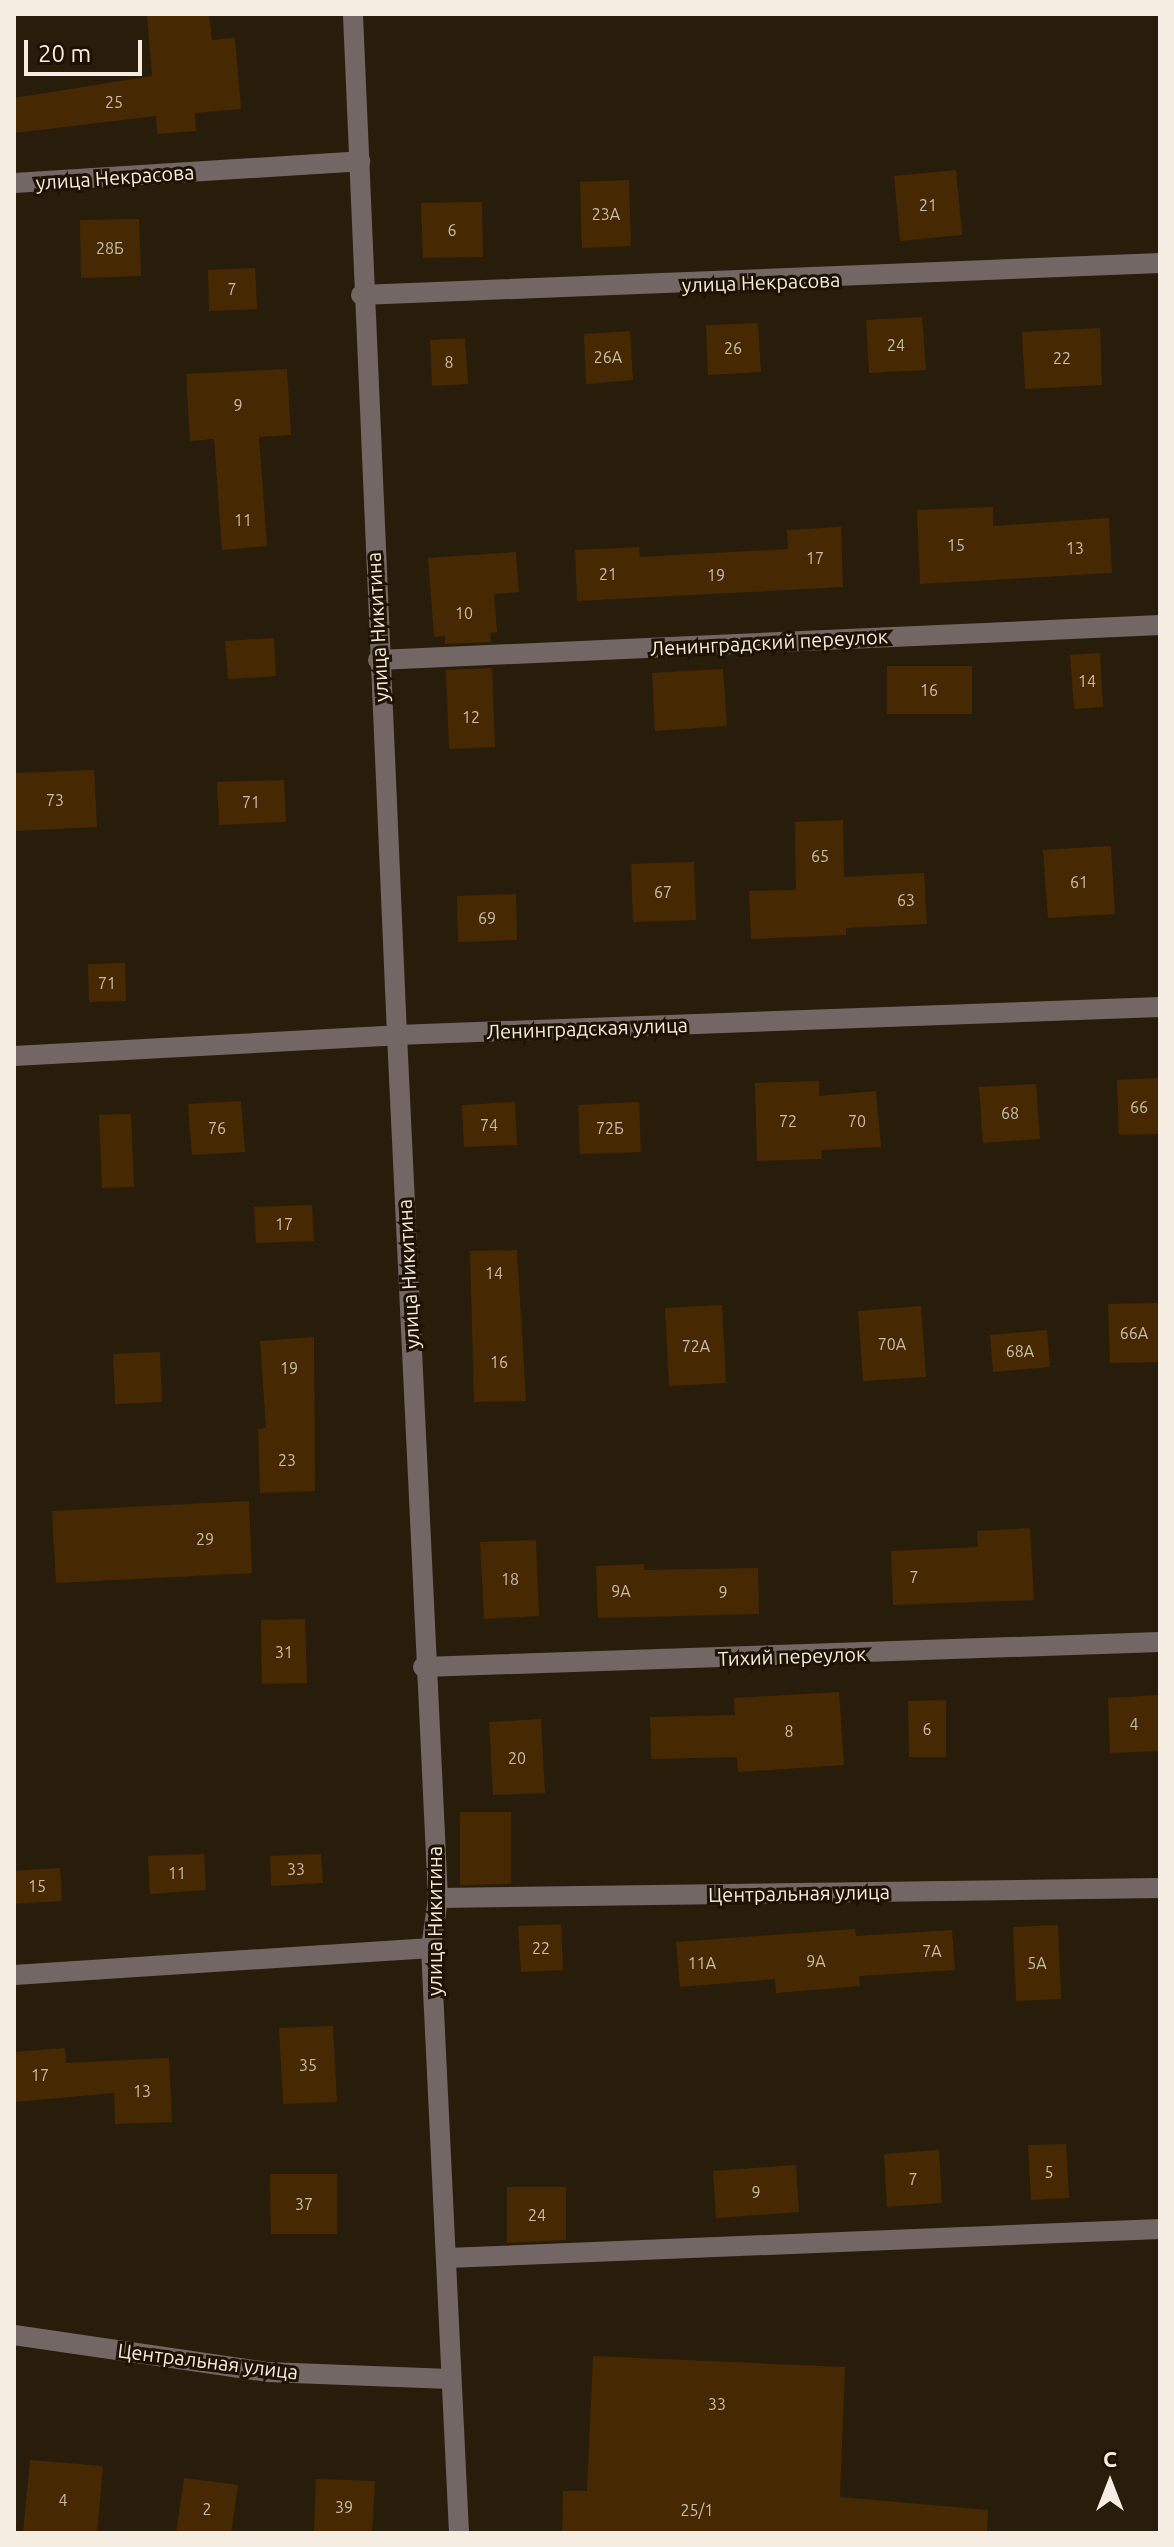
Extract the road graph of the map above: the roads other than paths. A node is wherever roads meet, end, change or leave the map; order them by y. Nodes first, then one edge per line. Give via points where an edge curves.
1 (353, 14) edge
2 (360, 161) junction
3 (14, 183) edge
4 (1160, 263) edge
5 (361, 295) junction
6 (1160, 625) edge
7 (378, 660) junction
8 (1160, 1007) edge
9 (397, 1035) junction
10 (14, 1056) edge
11 (1160, 1642) edge
12 (423, 1667) junction
13 (1160, 1888) edge
14 (438, 1898) junction
15 (431, 1948) junction
16 (14, 1975) edge
17 (1160, 2229) edge
18 (447, 2258) junction
19 (14, 2335) edge
20 (450, 2379) junction
21 (459, 2533) edge

1 - 2 street, улица Никитина
2 - 3 street, улица Некрасова
2 - 5 street, улица Никитина
4 - 5 street, улица Некрасова
5 - 7 street, улица Никитина
6 - 7 street, Ленинградский переулок
7 - 9 street, улица Никитина
8 - 9 street, Ленинградская улица
9 - 10 street, Ленинградская улица
9 - 12 street, улица Никитина
11 - 12 street, Тихий переулок
12 - 14 street, улица Никитина
13 - 14 street, Центральная улица
14 - 15 street, улица Никитина
15 - 16 street
15 - 18 street, улица Никитина
17 - 18 street
18 - 20 street, улица Никитина
19 - 20 street, Центральная улица via 267,2372
20 - 21 street, улица Никитина

